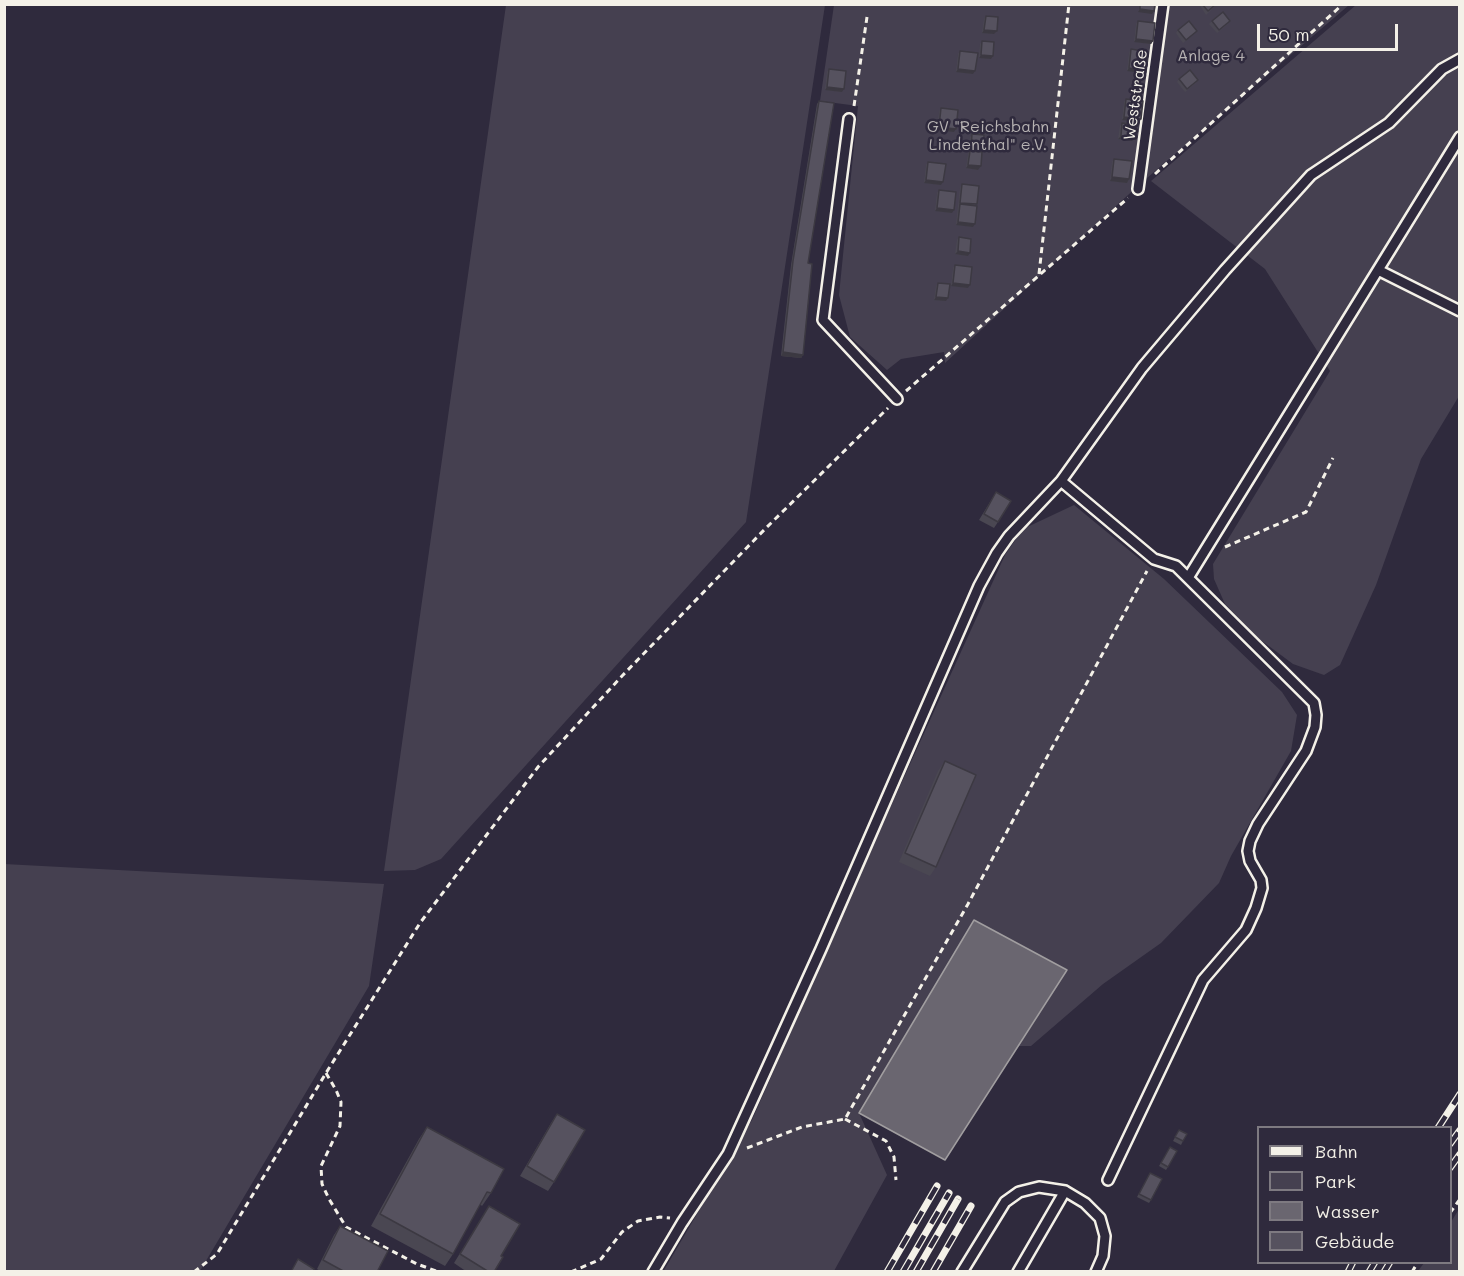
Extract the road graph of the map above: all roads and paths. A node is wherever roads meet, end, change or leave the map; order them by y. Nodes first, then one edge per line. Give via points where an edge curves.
1 (1069, 4) edge
2 (1163, 4) edge
3 (1343, 4) edge
4 (867, 17) dead end
5 (1460, 59) edge
6 (849, 119) joint
7 (1460, 137) edge
8 (1138, 189) junction
9 (1378, 270) junction
10 (1039, 275) junction
11 (1460, 311) edge
12 (897, 399) junction
13 (1333, 458) dead end
14 (1061, 481) junction
15 (1201, 557) junction
16 (1154, 559) junction
17 (1188, 578) junction
18 (326, 1073) junction
19 (845, 1119) junction
20 (728, 1154) junction
21 (896, 1180) dead end
22 (1108, 1180) dead end
23 (1065, 1191) junction
24 (682, 1223) junction
25 (194, 1272) edge
26 (439, 1272) edge
27 (571, 1272) edge
28 (653, 1272) edge
29 (962, 1272) edge
30 (1018, 1272) edge
31 (1096, 1272) edge

1 - 10 path
2 - 8 lane, Weststraße
3 - 8 path
4 - 6 path via 854,108
5 - 14 lane via 1442,69 1389,123 1311,175 1142,368
6 - 12 lane via 823,320
7 - 9 lane
8 - 10 path
9 - 11 lane
9 - 15 lane
10 - 12 path
12 - 18 path via 766,528 538,767 420,923
13 - 15 path via 1306,512
14 - 16 lane
14 - 20 lane via 1009,536 980,586
15 - 17 lane
16 - 17 lane via 1176,566
16 - 19 path via 968,904
17 - 22 lane via 1314,703 1315,727 1306,751 1250,841 1250,861 1262,888 1256,909 1246,930 1203,980
18 - 25 path via 217,1254
18 - 26 path via 340,1102 340,1126 321,1166 322,1185 329,1199 346,1227
19 - 20 path via 802,1127
19 - 21 path via 886,1141 894,1157
20 - 24 lane
23 - 29 lane via 1039,1187 1019,1192 1005,1202
23 - 30 lane
23 - 31 lane via 1100,1218 1105,1236
24 - 27 path via 660,1217 638,1221 622,1232 601,1259
24 - 28 lane

